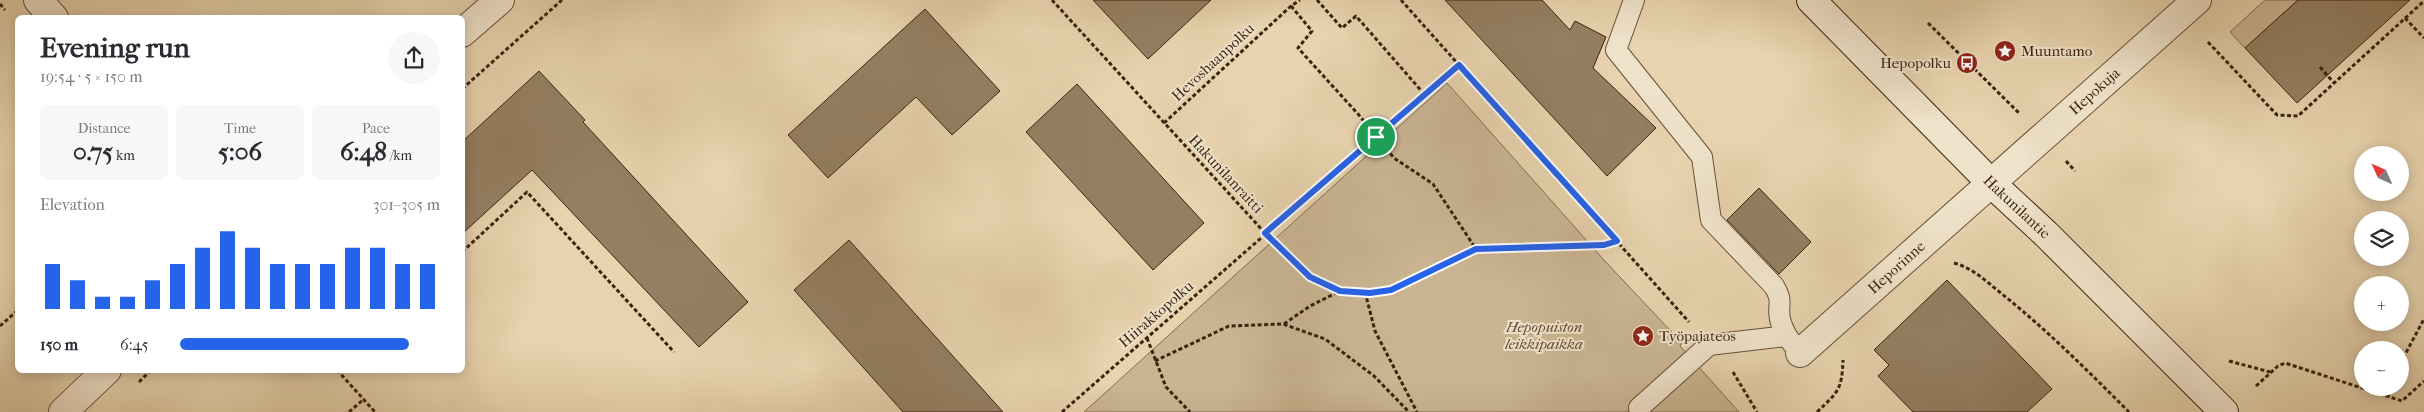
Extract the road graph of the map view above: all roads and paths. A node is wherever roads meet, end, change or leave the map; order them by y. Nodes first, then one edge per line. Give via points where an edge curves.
1 (38, 0) edge
2 (500, 0) edge
3 (562, 0) edge
4 (1052, 0) edge
5 (1300, 0) edge
6 (1317, 0) edge
7 (1401, 0) edge
8 (1634, 0) edge
9 (1812, 0) edge
10 (2197, 0) edge
11 (2424, 1) edge
12 (1291, 6) junction
13 (51, 15) edge
14 (2405, 18) junction
15 (1928, 23) dead end
16 (465, 30) edge
17 (2424, 38) edge
18 (2208, 42) dead end
19 (1459, 65) junction
20 (2320, 67) dead end
21 (2334, 83) junction
22 (465, 86) edge
23 (1424, 94) junction
24 (2015, 109) dead end
25 (1164, 123) junction
26 (1376, 137) junction
27 (1991, 183) junction
28 (1265, 233) junction
29 (1617, 241) junction
30 (465, 249) edge
31 (1476, 249) junction
32 (1945, 265) dead end
33 (1340, 291) junction
34 (1365, 292) junction
35 (15, 313) edge
36 (2424, 319) edge
37 (1283, 324) junction
38 (0, 326) edge
39 (1147, 338) junction
40 (1793, 344) junction
41 (1709, 346) junction
42 (2409, 347) edge
43 (674, 352) dead end
44 (1844, 354) dead end
45 (1155, 361) junction
46 (2229, 361) dead end
47 (2271, 372) junction
48 (104, 373) edge
49 (340, 373) edge
50 (2424, 382) edge
51 (2256, 386) dead end
52 (2388, 397) joint
53 (364, 399) junction
54 (1640, 408) dead end
55 (63, 412) edge
56 (349, 412) edge
57 (375, 412) edge
58 (1062, 412) edge
59 (1190, 412) edge
60 (1409, 412) edge
61 (1417, 412) edge
62 (1757, 412) edge
63 (1817, 412) edge
64 (2129, 412) edge
65 (2224, 412) edge

1 - 13 street
2 - 16 street
3 - 22 path
4 - 25 path, Hakunilanraitti
5 - 12 path, Hevoshaanpolku
6 - 23 path via 1342,28 1356,16
7 - 19 path
8 - 40 lane via 1616,50 1702,157 1711,220 1774,286 1781,297 1780,318
9 - 27 street, Hakunilantie
10 - 27 street, Hepokuja
11 - 14 path
12 - 25 path, Hevoshaanpolku
12 - 26 path via 1312,31 1298,48
14 - 17 path
14 - 21 path
15 - 24 path
18 - 21 path via 2277,115 2298,116
19 - 23 path, Hakunilanraitti
19 - 29 path
20 - 21 path
23 - 26 path, Hakunilanraitti
25 - 28 path, Hakunilanraitti
26 - 28 path, Hakunilanraitti
26 - 31 path via 1394,158 1433,184
27 - 40 street, Heporinne
27 - 65 street, Hakunilantie
28 - 33 path via 1310,277
28 - 39 path, Hiirakkopolku
29 - 31 path via 1604,245
29 - 41 path
30 - 43 path via 527,192
31 - 34 path via 1391,290
32 - 64 path via 1954,263 1973,271 2022,310
33 - 34 path
33 - 37 path
34 - 61 path via 1375,331
35 - 38 path
36 - 42 path
37 - 45 path via 1229,326
37 - 60 path via 1325,339 1374,376
39 - 45 path
39 - 58 path, Hiirakkopolku
40 - 41 lane
41 - 54 lane
41 - 62 path via 1735,375
44 - 63 path via 1842,383 1835,395
45 - 59 path via 1166,387
46 - 47 path
47 - 51 path
47 - 52 path via 2285,364
48 - 55 street
49 - 53 path
50 - 52 path via 2402,402
53 - 56 path
53 - 57 path

